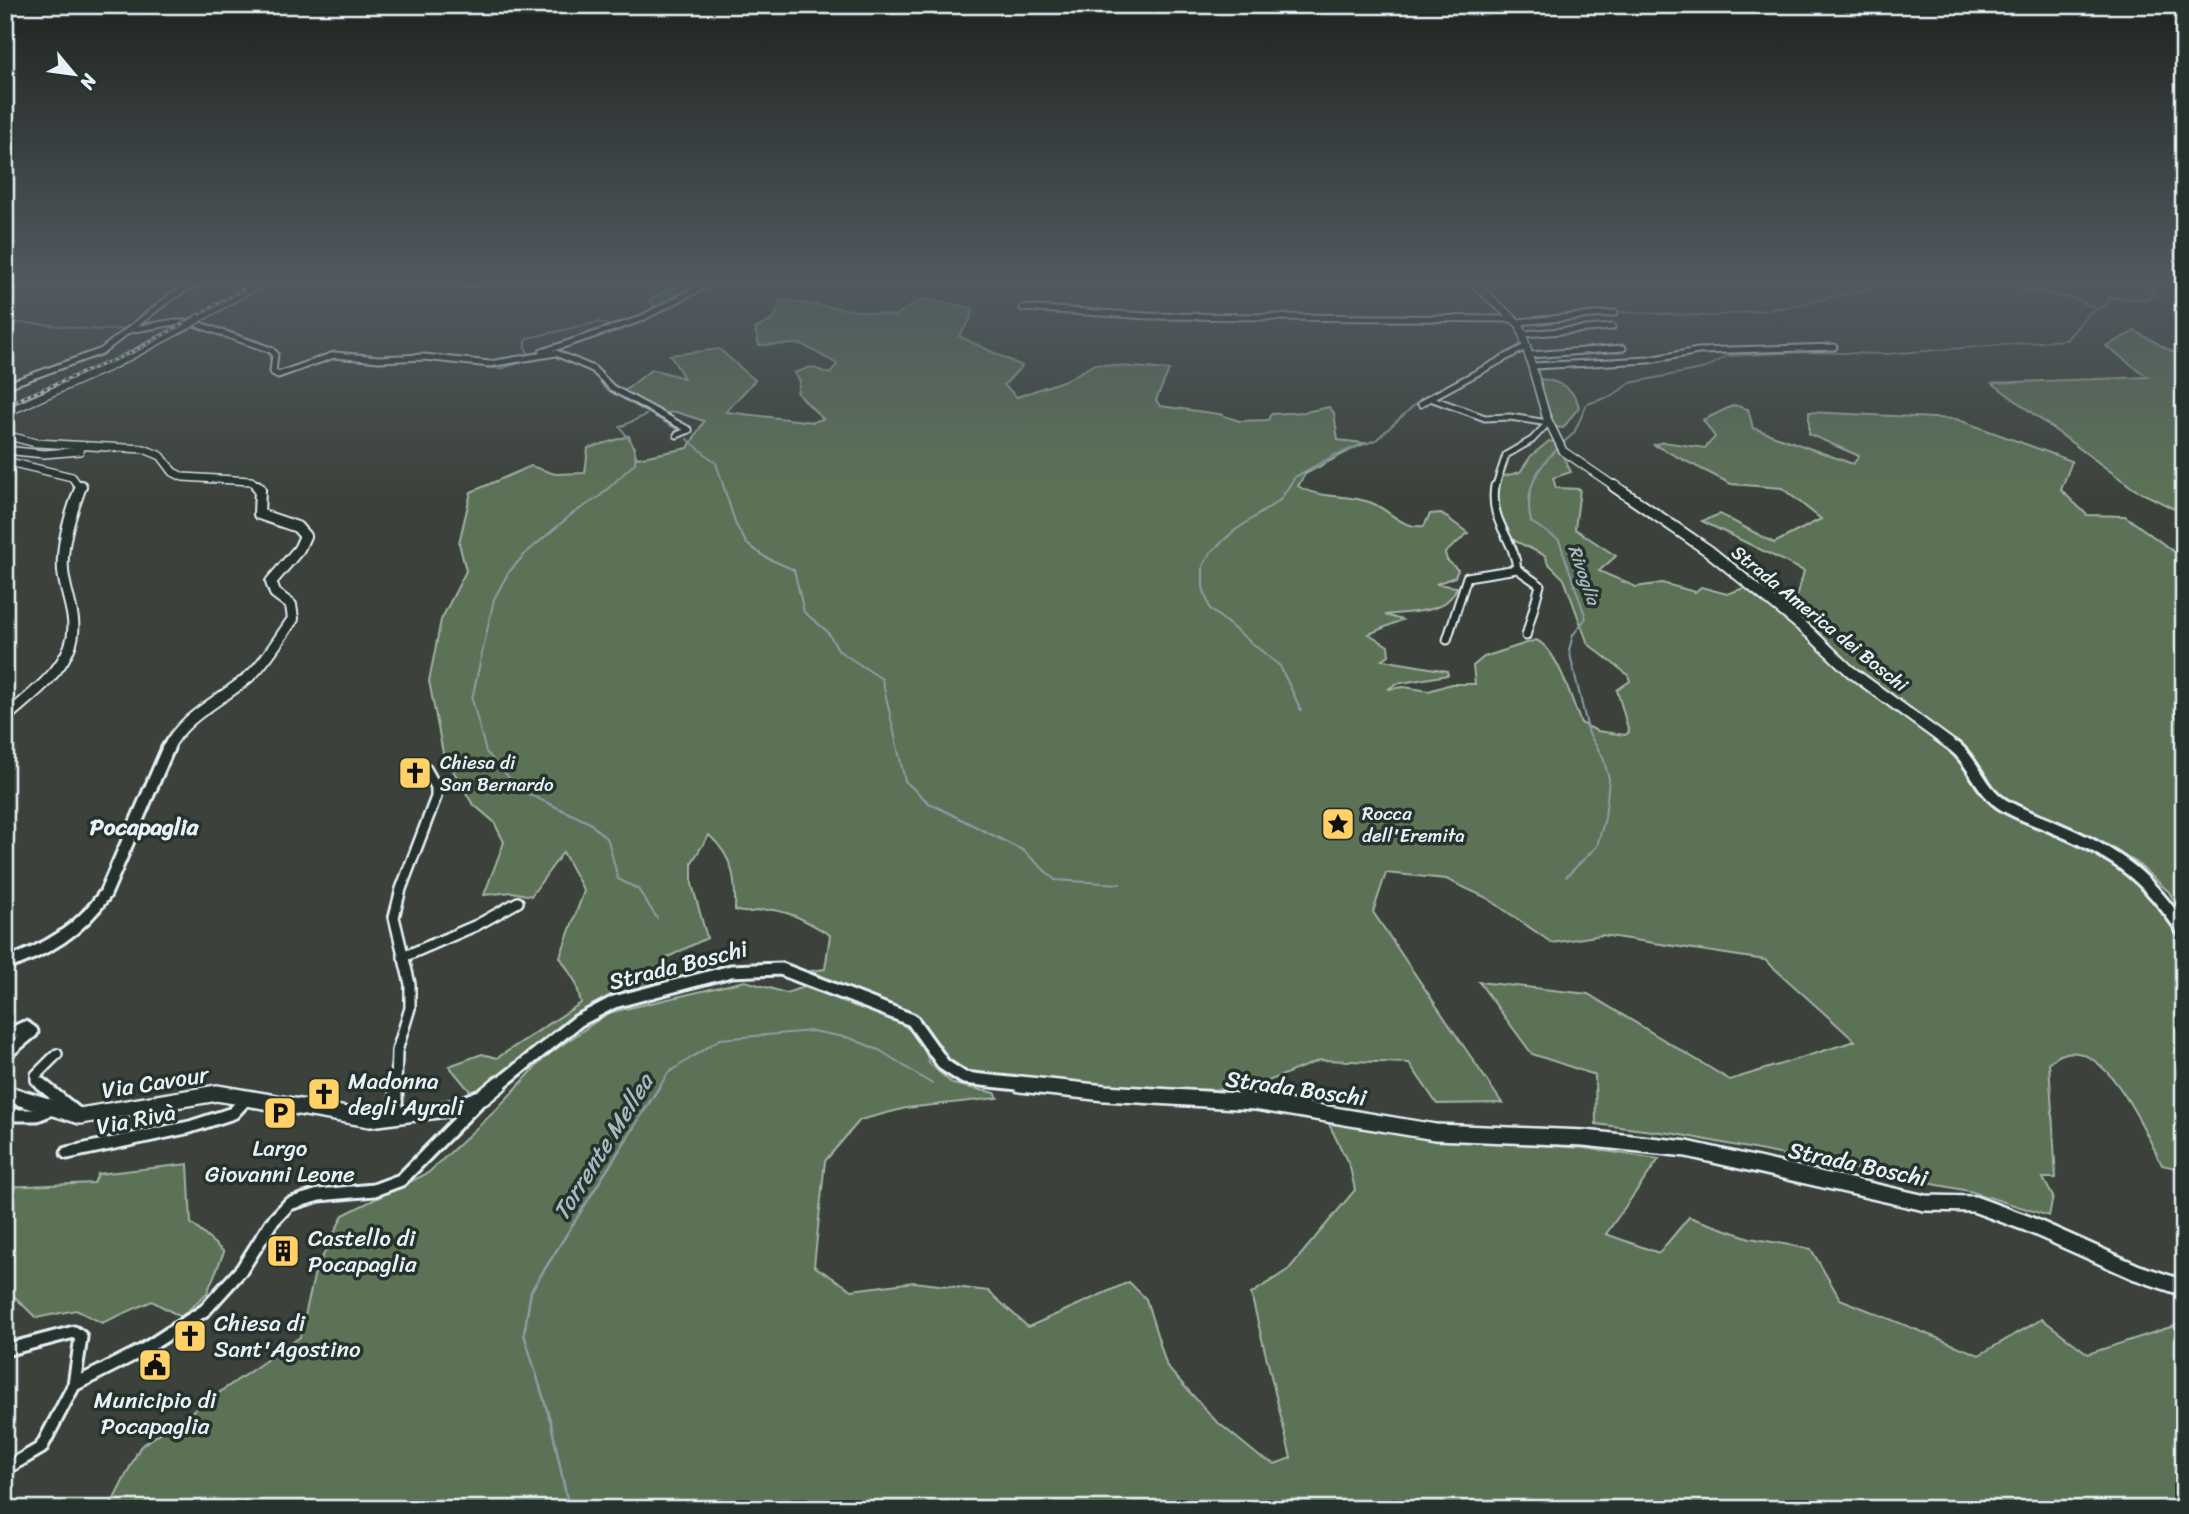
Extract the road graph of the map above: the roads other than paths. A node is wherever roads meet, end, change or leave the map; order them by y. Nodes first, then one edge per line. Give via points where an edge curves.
1 (97, 353) edge
2 (136, 353) edge
3 (271, 353) edge
4 (1515, 353) edge
5 (1561, 353) edge
6 (1689, 353) edge
7 (540, 354) joint
8 (1530, 355) joint
9 (1533, 366) junction
10 (5, 386) edge
11 (1430, 398) junction
12 (1420, 404) dead end
13 (5, 413) edge
14 (1548, 423) junction
15 (5, 435) edge
16 (677, 435) dead end
17 (131, 446) junction
18 (5, 450) edge
19 (5, 461) edge
20 (1517, 569) junction
21 (1526, 636) dead end
22 (1447, 640) dead end
23 (5, 718) edge
24 (426, 769) dead end
25 (518, 902) dead end
26 (5, 904) edge
27 (5, 912) edge
28 (2184, 932) edge
29 (403, 957) junction
30 (5, 964) edge
31 (5, 1036) edge
32 (5, 1054) edge
33 (57, 1054) dead end
34 (5, 1093) edge
35 (483, 1097) junction
36 (247, 1098) junction
37 (55, 1108) junction
38 (453, 1108) junction
39 (5, 1115) edge
40 (80, 1116) junction
41 (396, 1116) junction
42 (446, 1134) junction
43 (67, 1153) dead end
44 (2184, 1288) edge
45 (5, 1350) edge
46 (74, 1385) junction
47 (5, 1469) edge

1 - 10 street
2 - 13 street
3 - 7 street via 275,355 273,372 278,375 334,355 490,364 518,363
4 - 11 street
5 - 8 street
6 - 9 street via 1649,360
7 - 16 street via 563,355 593,369 612,388 689,430
8 - 9 street, Strada America dei Boschi
9 - 14 street, Strada America dei Boschi
11 - 12 street
11 - 14 street via 1485,418
14 - 20 street via 1532,440 1506,455 1493,492 1494,515
14 - 28 street, Strada America dei Boschi via 1559,445 1709,551 1850,671 1965,756 1984,788 2004,805 2098,846 2130,867 2162,898
15 - 17 street via 36,443
17 - 18 street via 44,453
17 - 30 street via 155,453 183,477 251,481 260,489 259,513 304,531 300,549 271,582 273,591 291,605 294,614 252,674 173,737 105,894 85,922 57,943
19 - 23 street via 72,477 81,485 63,565 75,625 69,649
20 - 21 street via 1541,585
20 - 22 street via 1467,577
24 - 29 street via 436,797 394,917
25 - 29 street via 499,916
26 - 27 street
29 - 41 street via 411,984 410,1008 397,1051
31 - 32 street via 25,1027 32,1032
33 - 40 street via 36,1080
34 - 37 street, Via Cavour
35 - 38 street, Strada Boschi
35 - 42 street
35 - 44 street, Strada Boschi via 578,1021 614,1002 731,971 781,969 912,1020 944,1065 964,1078 1255,1102 1435,1132 1584,1138 1687,1149 1925,1203 1974,1204
36 - 40 street, Via Cavour via 217,1093
36 - 41 street, Via Cavour via 370,1119
36 - 43 street, Via Rivà via 233,1113 199,1125
37 - 39 street via 37,1115
37 - 40 street, Via Cavour
38 - 41 street, Via Cavour
38 - 42 street
42 - 46 street via 412,1171 391,1185 318,1195 289,1204 242,1269 205,1310 143,1350
45 - 46 street via 77,1333 81,1337
46 - 47 street via 41,1448

